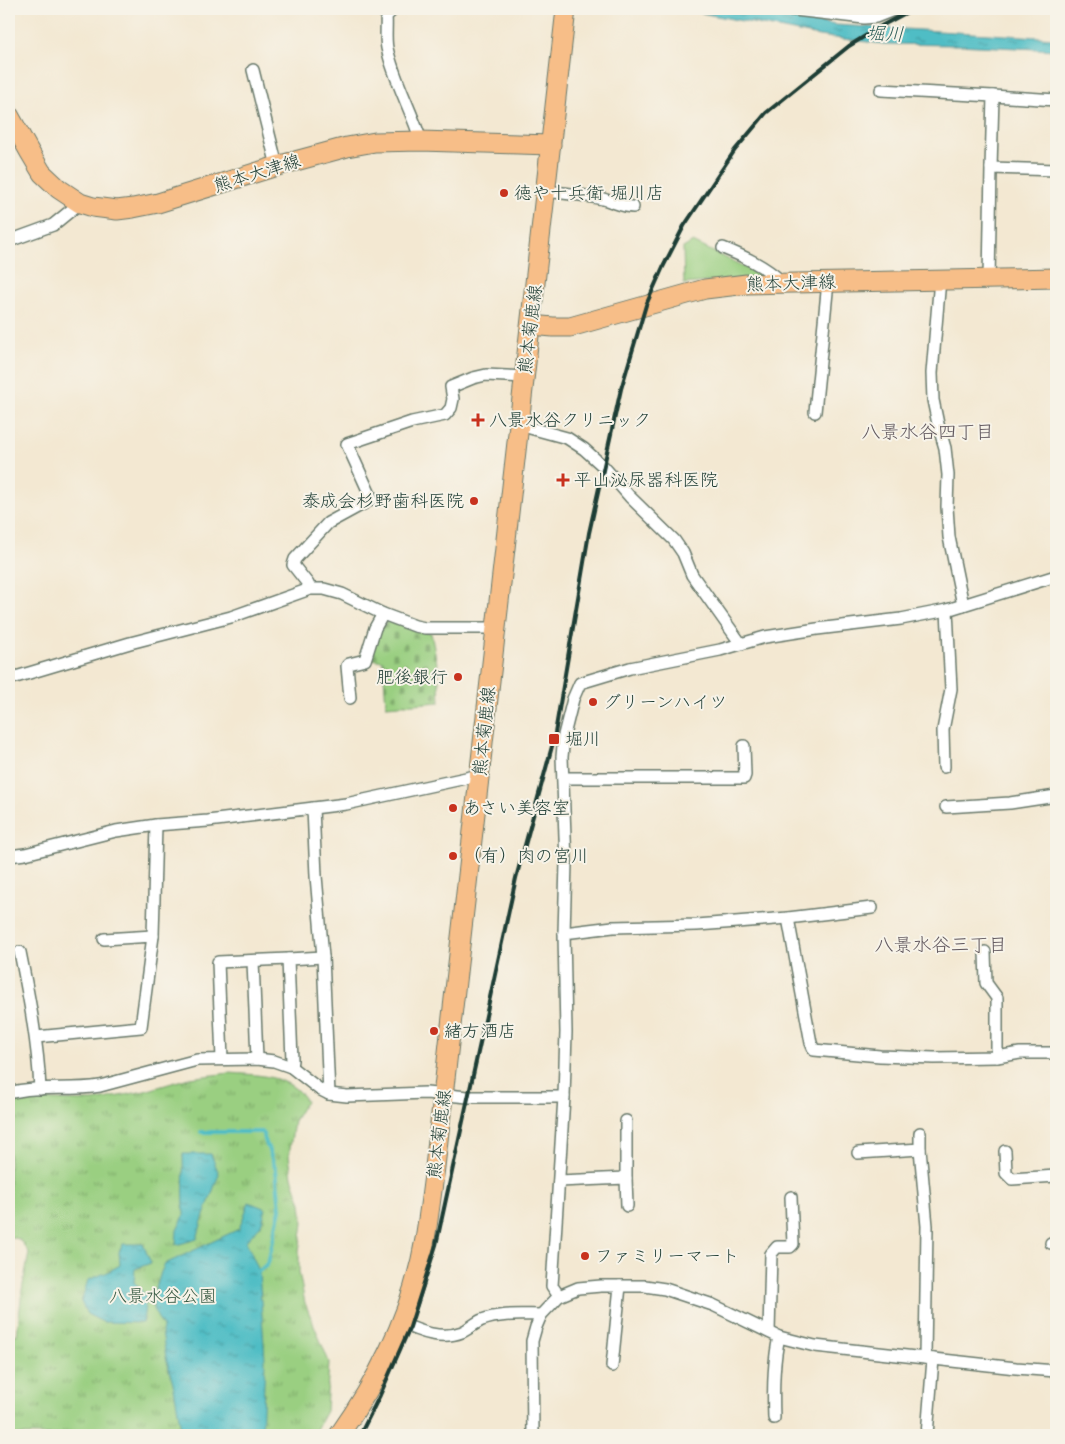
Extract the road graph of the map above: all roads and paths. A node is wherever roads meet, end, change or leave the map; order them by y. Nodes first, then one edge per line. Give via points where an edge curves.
1 (394, 9) edge
2 (566, 9) edge
3 (786, 9) edge
4 (896, 9) edge
5 (253, 70) dead end
6 (881, 90) dead end
7 (993, 96) junction
8 (1056, 100) edge
9 (9, 115) edge
10 (421, 140) junction
11 (551, 146) junction
12 (277, 166) junction
13 (991, 168) junction
14 (1056, 170) edge
15 (545, 191) junction
16 (80, 204) junction
17 (633, 207) dead end
18 (9, 241) edge
19 (723, 248) dead end
20 (1056, 278) edge
21 (940, 279) junction
22 (989, 279) junction
23 (782, 282) junction
24 (828, 282) junction
25 (531, 325) junction
26 (524, 377) junction
27 (814, 412) dead end
28 (519, 425) junction
29 (1056, 576) edge
30 (310, 589) junction
31 (963, 604) junction
32 (947, 610) junction
33 (383, 614) junction
34 (496, 628) junction
35 (741, 644) junction
36 (9, 679) edge
37 (350, 698) dead end
38 (744, 746) dead end
39 (944, 767) dead end
40 (480, 775) junction
41 (563, 778) junction
42 (1056, 796) edge
43 (946, 806) dead end
44 (313, 808) junction
45 (156, 825) junction
46 (9, 856) edge
47 (872, 908) dead end
48 (788, 918) junction
49 (564, 933) junction
50 (153, 936) junction
51 (104, 939) dead end
52 (20, 952) dead end
53 (986, 952) dead end
54 (323, 957) junction
55 (288, 959) junction
56 (253, 961) junction
57 (36, 1037) junction
58 (1056, 1053) edge
59 (997, 1057) junction
60 (222, 1059) junction
61 (258, 1059) junction
62 (291, 1066) junction
63 (40, 1090) junction
64 (9, 1093) edge
65 (329, 1094) junction
66 (443, 1095) junction
67 (564, 1097) junction
68 (626, 1121) dead end
69 (920, 1133) dead end
70 (920, 1148) junction
71 (1005, 1151) dead end
72 (858, 1153) dead end
73 (1056, 1176) edge
74 (626, 1178) junction
75 (559, 1181) junction
76 (791, 1197) dead end
77 (627, 1206) dead end
78 (620, 1286) junction
79 (559, 1296) junction
80 (541, 1315) junction
81 (401, 1323) junction
82 (774, 1334) junction
83 (929, 1358) junction
84 (612, 1366) dead end
85 (1056, 1371) edge
86 (774, 1418) dead end
87 (339, 1435) edge
88 (533, 1435) edge
89 (927, 1435) edge

1 - 10 street via 386,16 387,46 393,70
2 - 11 main road, 熊本菊鹿線
3 - 4 street via 864,18
5 - 12 street
6 - 7 street
7 - 8 street
7 - 13 street
9 - 16 main road, 熊本大津線 via 42,173
10 - 11 main road, 熊本大津線
10 - 12 main road, 熊本大津線 via 347,147
11 - 15 main road, 熊本菊鹿線
12 - 16 main road, 熊本大津線 via 133,208 117,210
13 - 14 street
13 - 22 street
15 - 17 street via 594,197
15 - 25 main road, 熊本菊鹿線
16 - 18 street via 53,225
19 - 23 street via 742,255
20 - 22 main road, 熊本大津線
21 - 22 main road, 熊本大津線
21 - 24 main road, 熊本大津線
21 - 31 street via 932,373 933,400 946,457 949,538
23 - 24 main road, 熊本大津線
23 - 25 main road, 熊本大津線 via 705,289 570,327
24 - 27 street
25 - 26 main road, 熊本菊鹿線
26 - 28 main road, 熊本菊鹿線
26 - 30 street via 486,375 473,378 451,387 453,399 445,415 412,422 347,444 372,499 328,523 294,559 293,565
28 - 34 main road, 熊本菊鹿線
28 - 35 street via 567,438 584,448 604,467 674,540 692,575
29 - 31 street
30 - 33 street via 342,594
30 - 36 street via 231,617
31 - 32 street
32 - 35 street via 765,637
32 - 39 street via 951,689 943,730
33 - 34 street via 425,628
33 - 37 street via 365,660 347,666
34 - 40 main road, 熊本菊鹿線
35 - 41 street via 630,668 580,683 564,734
38 - 41 street via 744,778
40 - 44 street via 382,798
40 - 66 main road, 熊本菊鹿線
41 - 49 street
42 - 43 street via 1010,803
44 - 45 street
44 - 54 street
45 - 46 street
45 - 50 street
47 - 48 street
48 - 49 street via 613,927
48 - 59 street via 814,1050 880,1056
49 - 67 street
50 - 51 street
50 - 57 street via 141,1026
52 - 57 street
53 - 59 street via 986,983 997,998
54 - 55 street
54 - 65 street
55 - 56 street
55 - 62 street
56 - 60 street via 218,962
56 - 61 street
57 - 63 street
58 - 59 street
60 - 61 street
60 - 63 street via 197,1060 83,1089
61 - 62 street
62 - 65 street
63 - 64 street
65 - 66 street
66 - 67 street
66 - 81 main road, 熊本菊鹿線 via 425,1240
67 - 75 street
68 - 74 street
69 - 70 street
70 - 72 street
70 - 83 street via 927,1226
71 - 73 street via 1006,1173 1012,1180
74 - 75 street
74 - 77 street
75 - 79 street via 552,1286
76 - 82 street via 793,1244 777,1247 771,1254
78 - 79 street via 578,1288
78 - 82 street via 665,1289 713,1305
78 - 84 street
79 - 80 street
80 - 81 street via 499,1316 450,1335 435,1335
80 - 88 street via 532,1341
81 - 87 main road, 熊本菊鹿線 via 378,1374
82 - 83 street via 815,1346
82 - 86 street
83 - 85 street
83 - 89 street

